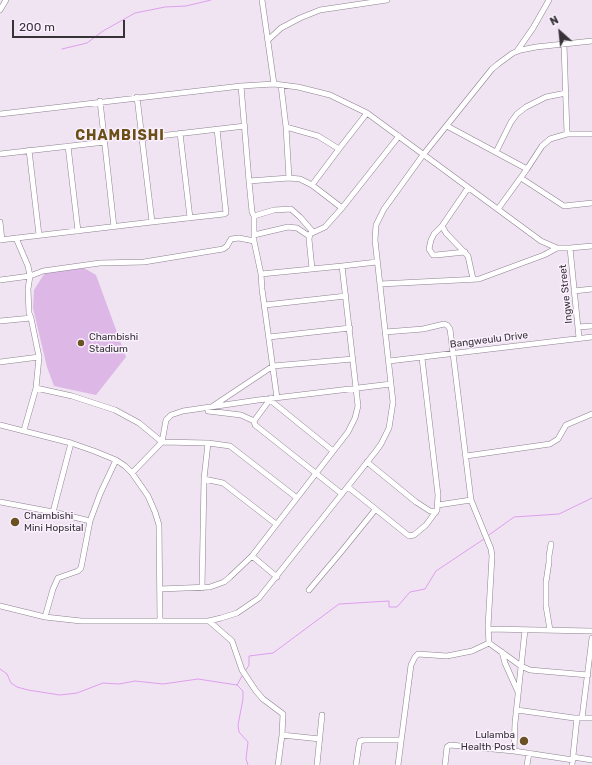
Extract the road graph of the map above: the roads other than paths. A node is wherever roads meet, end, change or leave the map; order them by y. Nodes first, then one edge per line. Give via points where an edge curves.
1 (6, 0) edge
2 (262, 0) edge
3 (387, 0) edge
4 (549, 0) edge
5 (0, 10) edge
6 (268, 40) junction
7 (592, 41) edge
8 (564, 44) junction
9 (516, 52) junction
10 (274, 84) junction
11 (281, 85) junction
12 (241, 86) junction
13 (566, 93) junction
14 (137, 97) junction
15 (100, 101) junction
16 (367, 113) junction
17 (0, 114) edge
18 (245, 126) junction
19 (447, 126) junction
20 (286, 127) junction
21 (217, 129) junction
22 (180, 133) junction
23 (567, 134) junction
24 (592, 134) edge
25 (399, 136) junction
26 (142, 138) junction
27 (105, 142) junction
28 (68, 146) junction
29 (340, 149) junction
30 (29, 150) junction
31 (496, 152) junction
32 (0, 154) edge
33 (423, 155) junction
34 (527, 169) junction
35 (289, 178) junction
36 (521, 178) junction
37 (249, 182) junction
38 (312, 185) junction
39 (468, 188) junction
40 (592, 202) edge
41 (342, 208) junction
42 (498, 209) junction
43 (254, 216) junction
44 (190, 218) junction
45 (0, 222) edge
46 (152, 222) junction
47 (114, 226) junction
48 (442, 226) junction
49 (78, 231) junction
50 (311, 234) junction
51 (39, 235) junction
52 (254, 235) junction
53 (16, 238) junction
54 (1, 240) edge
55 (254, 241) junction
56 (592, 246) edge
57 (557, 248) junction
58 (570, 248) junction
59 (466, 252) junction
60 (377, 262) junction
61 (342, 266) junction
62 (312, 269) junction
63 (262, 274) junction
64 (30, 276) junction
65 (473, 279) junction
66 (0, 280) edge
67 (380, 284) junction
68 (592, 289) edge
69 (574, 291) junction
70 (346, 296) junction
71 (264, 305) junction
72 (31, 318) junction
73 (0, 322) edge
74 (592, 326) edge
75 (578, 327) junction
76 (350, 328) junction
77 (385, 332) junction
78 (269, 337) junction
79 (592, 337) edge
80 (579, 338) junction
81 (452, 354) junction
82 (39, 357) junction
83 (353, 358) junction
84 (422, 358) junction
85 (389, 361) junction
86 (0, 362) edge
87 (272, 366) junction
88 (391, 384) junction
89 (36, 388) junction
90 (357, 389) junction
91 (272, 399) junction
92 (209, 410) junction
93 (592, 414) edge
94 (254, 421) junction
95 (0, 424) edge
96 (24, 430) junction
97 (162, 442) junction
98 (71, 443) junction
99 (208, 443) junction
100 (333, 451) junction
101 (466, 456) junction
102 (116, 460) junction
103 (367, 462) junction
104 (132, 473) junction
105 (316, 474) junction
106 (204, 479) junction
107 (348, 487) junction
108 (342, 494) junction
109 (297, 498) junction
110 (471, 500) junction
111 (0, 502) edge
112 (438, 506) junction
113 (375, 510) junction
114 (53, 512) junction
115 (436, 512) junction
116 (90, 521) junction
117 (276, 524) junction
118 (551, 544) dead end
119 (252, 556) junction
120 (277, 577) junction
121 (202, 588) junction
122 (160, 589) junction
123 (309, 590) dead end
124 (0, 606) edge
125 (45, 617) junction
126 (160, 621) junction
127 (209, 621) junction
128 (488, 629) junction
129 (525, 630) junction
130 (550, 630) junction
131 (592, 632) edge
132 (592, 638) edge
133 (489, 643) junction
134 (502, 652) junction
135 (521, 666) junction
136 (588, 675) junction
137 (518, 693) junction
138 (517, 710) junction
139 (322, 715) dead end
140 (580, 718) junction
141 (592, 718) edge
142 (282, 735) junction
143 (320, 739) junction
144 (401, 740) junction
145 (514, 751) junction
146 (529, 754) junction
147 (592, 760) edge
148 (573, 761) edge
149 (278, 765) edge
150 (317, 765) edge
151 (356, 765) edge
152 (398, 765) edge
153 (445, 765) edge
154 (527, 765) edge

1 - 5 street
2 - 6 street
3 - 6 street via 320,10 281,28
4 - 9 street
6 - 10 street
7 - 8 street
8 - 9 street
8 - 13 street
9 - 19 street via 492,69
10 - 11 street
10 - 12 street
11 - 16 street via 330,95
11 - 20 street
12 - 14 street
12 - 18 street
13 - 23 street
13 - 31 street via 546,97 517,114
14 - 15 street
14 - 26 street
15 - 17 street
15 - 27 street
16 - 25 street
16 - 29 street
18 - 21 street
18 - 37 street
19 - 31 street
19 - 33 street
20 - 29 street via 318,136
20 - 35 street
21 - 22 street
21 - 44 street via 226,212
22 - 26 street
22 - 44 street
23 - 24 street
23 - 34 street via 546,142
25 - 33 street
25 - 41 street
26 - 46 street
27 - 28 street
27 - 47 street
28 - 30 street
28 - 49 street
29 - 38 street
30 - 32 street
30 - 51 street
31 - 34 street
33 - 39 street
33 - 60 street via 380,217 375,232
34 - 36 street
35 - 37 street
35 - 38 street via 300,179
36 - 40 street via 564,206
36 - 42 street
37 - 43 street
38 - 41 street
39 - 42 street
39 - 48 street
41 - 50 street via 325,227
42 - 57 street via 541,241
43 - 50 street via 274,210 291,210 300,216
43 - 52 street
44 - 46 street
45 - 54 street
46 - 47 street
47 - 49 street
48 - 59 street
48 - 59 street via 431,240 430,252 436,255
49 - 51 street
50 - 52 street via 288,227
50 - 62 street
51 - 53 street
52 - 55 street
53 - 54 street
53 - 64 street via 27,260
55 - 63 street
55 - 64 street via 234,238 223,249 144,262 100,263 43,271
56 - 58 street
57 - 58 street
57 - 65 street via 490,276
58 - 69 street, Ingwe Street
59 - 65 street
60 - 61 street
60 - 67 street
61 - 62 street
61 - 70 street
62 - 63 street
63 - 71 street
64 - 66 street
64 - 72 street via 28,303
65 - 67 street
67 - 77 street
68 - 69 street
69 - 75 street, Ingwe Street
70 - 71 street
70 - 76 street
71 - 78 street
72 - 73 street
72 - 82 street
74 - 75 street
75 - 80 street, Ingwe Street
76 - 78 street
76 - 83 street
77 - 81 street via 423,329 444,324 450,329
77 - 85 street
78 - 87 street
79 - 80 street, Bangweulu Drive
80 - 81 street, Bangweulu Drive
81 - 84 street, Bangweulu Drive
81 - 101 street
82 - 86 street
82 - 89 street
83 - 87 street
83 - 90 street
84 - 85 street, Bangweulu Drive
84 - 112 street
85 - 88 street
87 - 91 street
87 - 92 street
88 - 90 street
88 - 103 street via 393,402 389,428 382,444
89 - 96 street
89 - 97 street via 115,410 139,423
90 - 91 street
90 - 100 street via 358,406 355,418
91 - 92 street
91 - 94 street
91 - 100 street
92 - 94 street via 241,415
92 - 97 street via 183,411 171,415 166,420
93 - 101 street via 566,425 558,439 550,444
94 - 105 street via 255,425
95 - 96 street
96 - 98 street
97 - 99 street
97 - 104 street
98 - 102 street
98 - 114 street
99 - 106 street
99 - 109 street via 230,446
100 - 105 street
101 - 110 street
102 - 104 street
102 - 116 street
103 - 107 street
103 - 115 street via 416,502
104 - 122 street via 148,496 158,519
105 - 108 street
105 - 109 street
106 - 117 street via 223,483
106 - 121 street
107 - 108 street
107 - 113 street
108 - 120 street
109 - 117 street
110 - 112 street
110 - 128 street via 492,549
111 - 114 street
112 - 115 street
113 - 115 street via 411,536 426,525
113 - 123 street
114 - 116 street
116 - 125 street via 81,568 58,578
117 - 119 street
118 - 130 street via 546,582
119 - 120 street
119 - 121 street via 224,582
120 - 127 street via 259,598 244,609
121 - 122 street
122 - 126 street
124 - 125 street
125 - 126 street via 81,621
126 - 127 street
127 - 142 street via 232,642 242,670 256,691 282,712
128 - 129 street
128 - 133 street
129 - 130 street
129 - 135 street
130 - 131 street
132 - 136 street
133 - 134 street
133 - 144 street via 472,651 447,656 418,654 414,657
134 - 135 street
134 - 137 street via 504,663
135 - 136 street via 530,670
135 - 137 street
136 - 140 street
137 - 138 street
138 - 140 street
138 - 145 street
139 - 143 street
140 - 141 street
140 - 148 street
142 - 143 street
142 - 149 street
143 - 150 street
144 - 151 street via 360,741
144 - 152 street
145 - 146 street
145 - 153 street via 450,745 447,747
146 - 148 street
146 - 154 street
147 - 148 street

